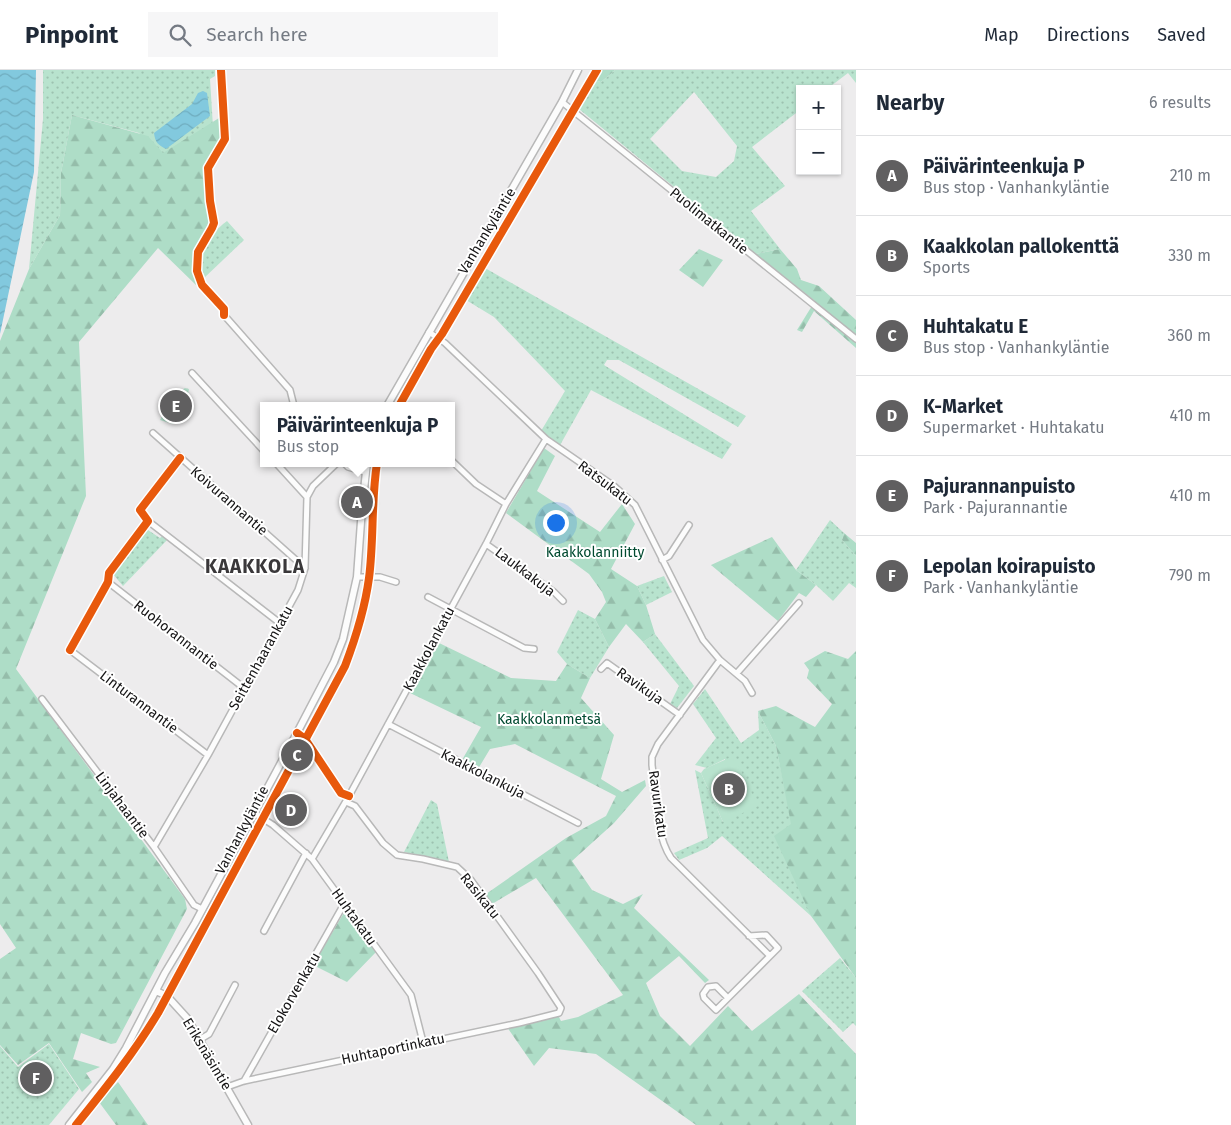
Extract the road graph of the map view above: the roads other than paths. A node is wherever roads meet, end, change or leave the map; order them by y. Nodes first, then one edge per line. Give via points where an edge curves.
1 (578, 70) edge
2 (562, 102) junction
3 (224, 315) dead end
4 (429, 332) junction
5 (856, 339) edge
6 (192, 373) dead end
7 (293, 402) edge
8 (389, 402) edge
9 (153, 433) dead end
10 (546, 439) junction
11 (260, 447) edge
12 (455, 464) edge
13 (280, 467) edge
14 (333, 467) edge
15 (348, 467) edge
16 (367, 467) edge
17 (366, 472) junction
18 (307, 497) junction
19 (506, 504) junction
20 (148, 521) dead end
21 (689, 525) dead end
22 (486, 544) junction
23 (662, 560) junction
24 (305, 568) junction
25 (357, 577) junction
26 (108, 582) dead end
27 (396, 582) dead end
28 (428, 597) dead end
29 (563, 602) dead end
30 (799, 602) dead end
31 (451, 608) junction
32 (281, 624) junction
33 (534, 649) dead end
34 (70, 650) dead end
35 (720, 660) junction
36 (601, 669) dead end
37 (736, 673) junction
38 (244, 688) junction
39 (752, 693) dead end
40 (42, 699) dead end
41 (680, 715) junction
42 (388, 724) junction
43 (208, 755) junction
44 (346, 802) junction
45 (254, 813) junction
46 (578, 823) dead end
47 (154, 847) junction
48 (306, 853) junction
49 (312, 859) junction
50 (344, 904) junction
51 (202, 909) junction
52 (264, 931) dead end
53 (749, 936) junction
54 (770, 956) junction
55 (236, 985) dead end
56 (156, 991) junction
57 (728, 998) junction
58 (559, 1012) joint
59 (200, 1040) junction
60 (424, 1042) junction
61 (244, 1081) junction
62 (227, 1087) junction
63 (69, 1125) edge
64 (248, 1125) edge

1 - 2 street, Vanhankyläntie
2 - 4 street, Vanhankyläntie
2 - 5 street, Puolimatkantie
3 - 7 street via 290,390
4 - 8 street, Vanhankyläntie
4 - 10 street, Ratsukatu via 445,343
6 - 11 street
9 - 24 street, Koivurannantie
10 - 19 street, Kaakkolankatu
10 - 23 street, Ratsukatu via 614,486 635,505
12 - 19 street via 476,484
13 - 18 street
14 - 18 street via 313,486
15 - 17 street
16 - 17 street, Vanhankyläntie
17 - 25 street, Vanhankyläntie
18 - 24 street, Seittenhaarankatu
19 - 22 street, Kaakkolankatu
20 - 32 street
21 - 23 street via 669,556
22 - 29 street, Laukkakuja via 554,592
22 - 31 street, Kaakkolankatu
23 - 35 street, Ratsukatu via 703,640
24 - 32 street, Seittenhaarankatu
25 - 27 street via 380,577
25 - 45 street, Vanhankyläntie via 343,639 334,662
26 - 38 street, Ruohorannantie
28 - 31 street
30 - 37 street
31 - 33 street via 524,648
31 - 42 street, Kaakkolankatu
32 - 38 street, Seittenhaarankatu
34 - 43 street, Linturannantie
35 - 37 street, Ratsukatu
35 - 41 street, Ravurikatu
36 - 41 street, Ravikuja via 607,663
37 - 39 street, Ratsukatu
38 - 43 street, Seittenhaarankatu
40 - 47 street, Linjahaantie
41 - 53 street, Ravurikatu via 652,757 663,844 671,858
42 - 44 street, Kaakkolankatu
42 - 46 street, Kaakkolankuja
43 - 47 street, Seittenhaarankatu
44 - 49 street, Kaakkolankatu
44 - 58 street, Rasikatu via 355,806 383,843 397,855 457,867 471,880 538,973 560,1008
45 - 48 street, Huhtakatu
45 - 51 street, Vanhankyläntie
47 - 51 street, Linjahaantie via 194,905
48 - 49 street, Huhtakatu
48 - 52 street
49 - 50 street, Huhtakatu
50 - 60 street, Huhtakatu via 411,995
50 - 61 street, Elokorvenkatu
51 - 56 street, Vanhankyläntie
53 - 54 street, Ravurikatu
53 - 54 street via 766,935 778,948
54 - 57 street
55 - 59 street via 209,1034
56 - 59 street, Eriksnäsintie via 175,1003
56 - 63 street, Vanhankyläntie via 113,1069
57 - 57 street via 716,986 708,987 703,994 716,1010
58 - 60 street, Huhtaportinkatu
59 - 62 street, Eriksnäsintie
60 - 61 street, Huhtaportinkatu
61 - 62 street, Huhtaportinkatu
62 - 64 street, Eriksnäsintie

